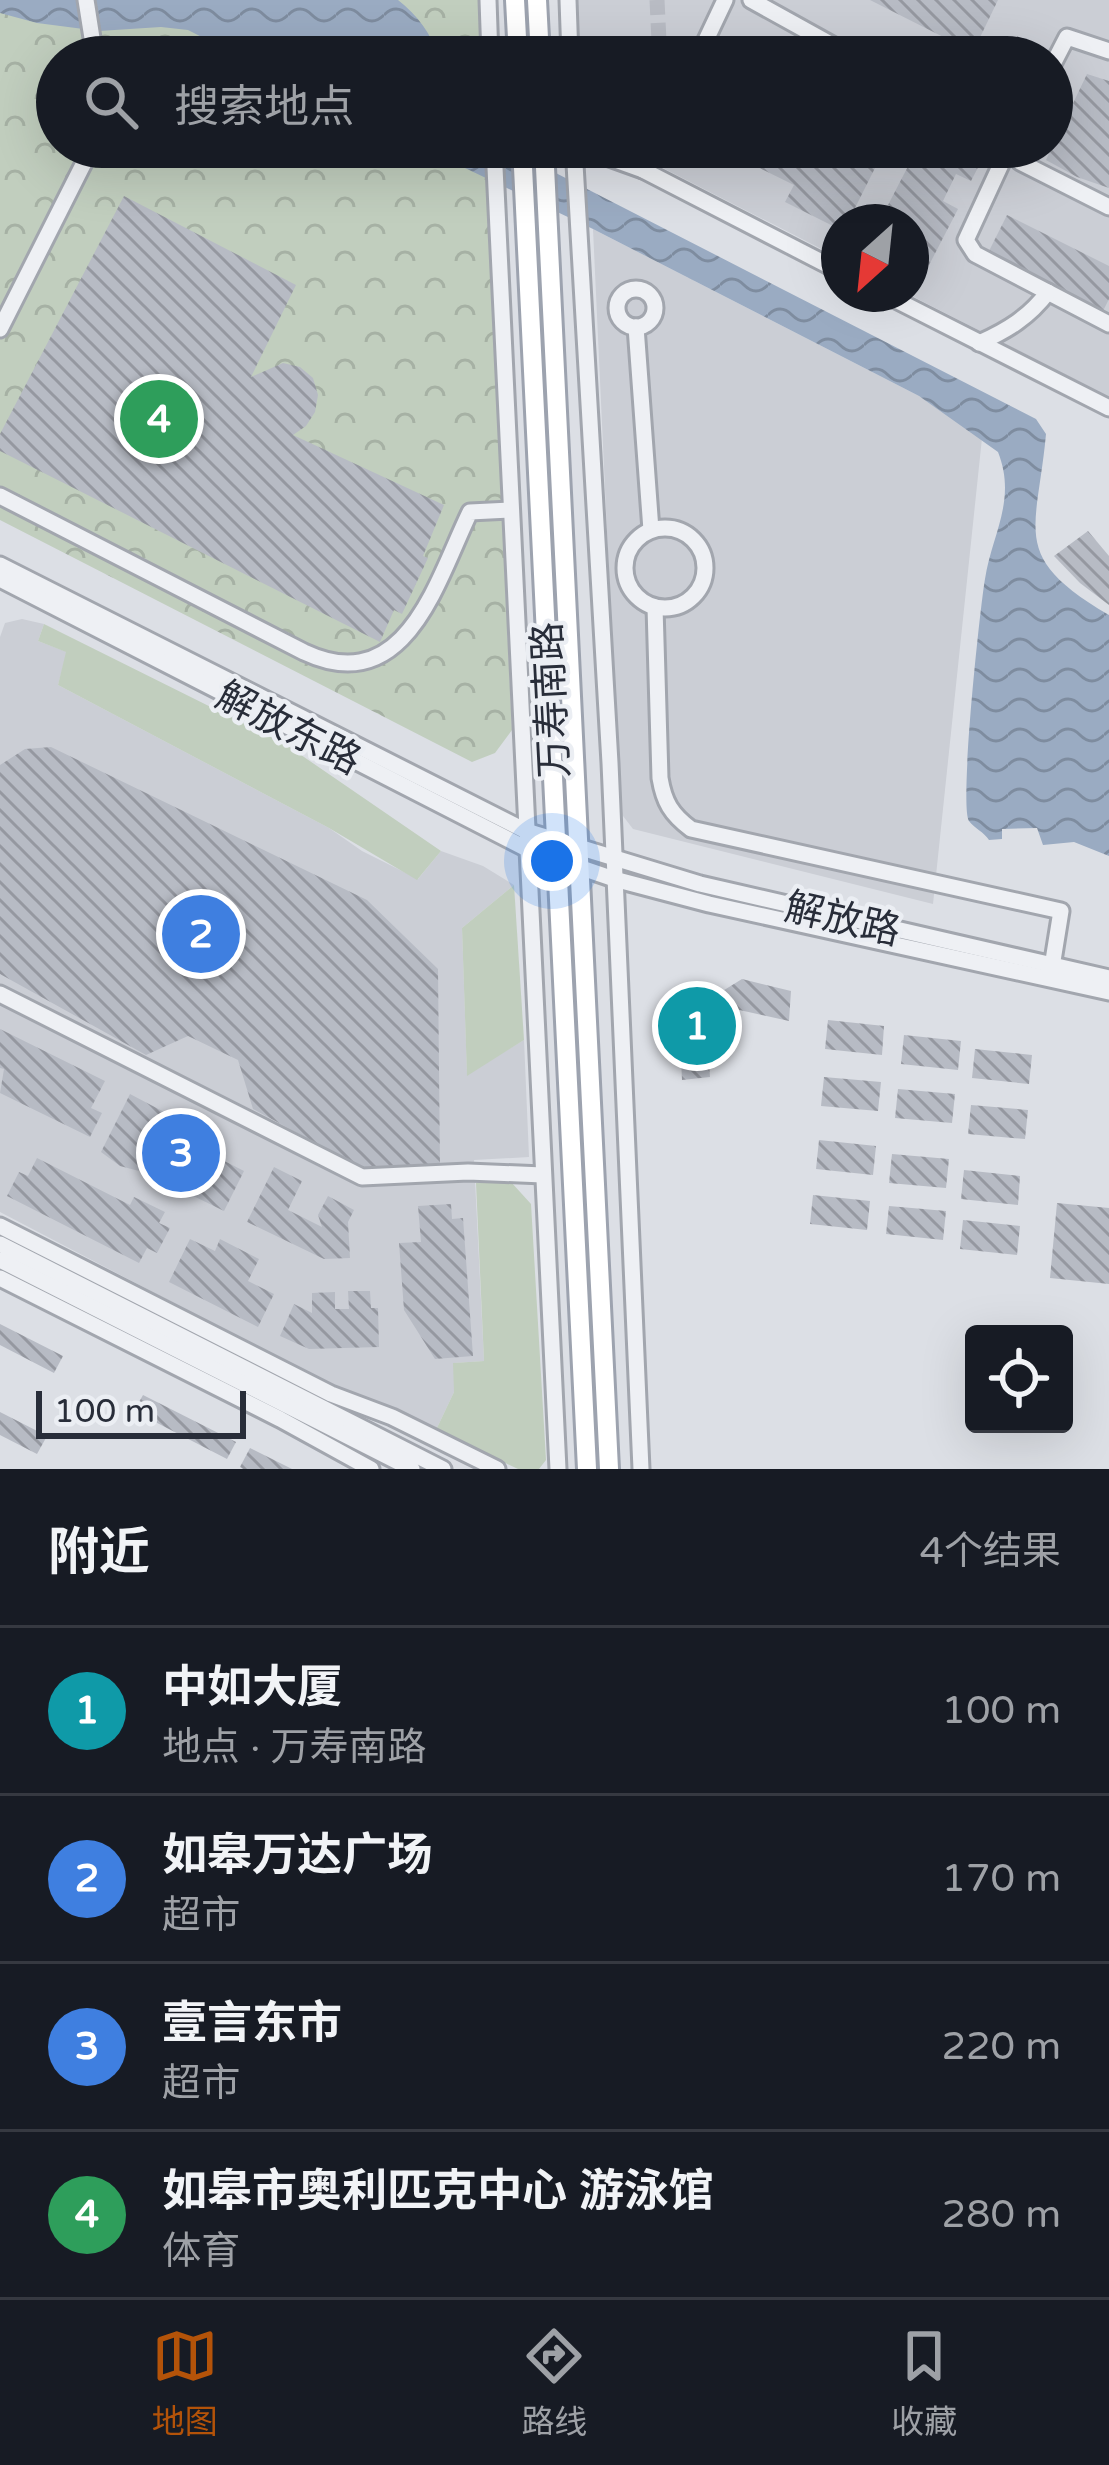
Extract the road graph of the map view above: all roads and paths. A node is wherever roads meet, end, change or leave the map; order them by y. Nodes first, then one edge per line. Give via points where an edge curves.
1 (86, 0) edge
2 (488, 0) edge
3 (515, 0) edge
4 (537, 0) edge
5 (568, 0) edge
6 (725, 0) edge
7 (751, 0) edge
8 (93, 36) edge
9 (489, 36) edge
10 (517, 36) edge
11 (539, 36) edge
12 (569, 36) edge
13 (708, 36) edge
14 (816, 36) edge
15 (1073, 39) edge
16 (1109, 51) edge
17 (81, 168) edge
18 (495, 168) edge
19 (523, 168) edge
20 (545, 168) edge
21 (578, 168) edge
22 (637, 168) edge
23 (1001, 168) edge
24 (1032, 168) edge
25 (643, 170) joint
26 (1109, 207) edge
27 (821, 262) edge
28 (1048, 292) junction
29 (919, 312) edge
30 (1109, 324) edge
31 (636, 327) dead end
32 (0, 328) edge
33 (979, 343) junction
34 (1109, 408) edge
35 (0, 496) edge
36 (511, 510) junction
37 (651, 530) junction
38 (599, 571) junction
39 (624, 571) junction
40 (1, 572) edge
41 (656, 607) junction
42 (526, 831) junction
43 (580, 848) junction
44 (529, 850) junction
45 (557, 850) junction
46 (613, 860) junction
47 (582, 869) junction
48 (614, 879) junction
49 (1050, 974) junction
50 (1109, 978) edge
51 (1109, 992) edge
52 (0, 994) edge
53 (543, 1174) junction
54 (0, 1226) edge
55 (0, 1244) edge
56 (0, 1260) edge
57 (0, 1278) edge
58 (371, 1469) edge
59 (412, 1469) edge
60 (443, 1469) edge
61 (497, 1469) edge
62 (558, 1469) edge
63 (587, 1469) edge
64 (610, 1469) edge
65 (641, 1469) edge

1 - 8 street
2 - 9 street
3 - 10 main road
4 - 11 main road
5 - 12 street
6 - 13 street
7 - 14 street
15 - 16 street
17 - 32 street
18 - 36 street
19 - 45 main road, 万寿南路
20 - 43 main road, 万寿南路
21 - 38 street
22 - 25 street
23 - 28 street via 966,240 974,254
24 - 26 street
25 - 27 street
28 - 30 street
28 - 33 street via 1034,311
29 - 33 street
31 - 37 street
33 - 34 street
35 - 36 street via 304,652 350,664 411,631 470,512
36 - 42 street
37 - 39 street via 631,546
37 - 41 street via 690,537 704,560 693,597
38 - 39 street
38 - 46 street
39 - 41 street via 634,594
40 - 42 street, 解放东路
40 - 44 street, 解放东路
41 - 49 street via 660,778 674,816 691,829 1061,910
42 - 44 street
42 - 45 street, 解放东路
43 - 45 street, 解放东路
43 - 46 street, 解放路
43 - 47 main road, 万寿南路
44 - 45 street, 解放东路
44 - 53 street
45 - 47 street, 解放东路
45 - 63 main road, 万寿南路
46 - 48 street
46 - 49 street, 解放路
47 - 48 street, 解放路
47 - 64 main road, 万寿南路
48 - 49 street, 解放路
48 - 65 street
49 - 50 street, 解放路
49 - 51 street, 解放路
52 - 53 street via 362,1177
53 - 62 street
54 - 61 street
55 - 60 street
56 - 59 street
57 - 58 street

